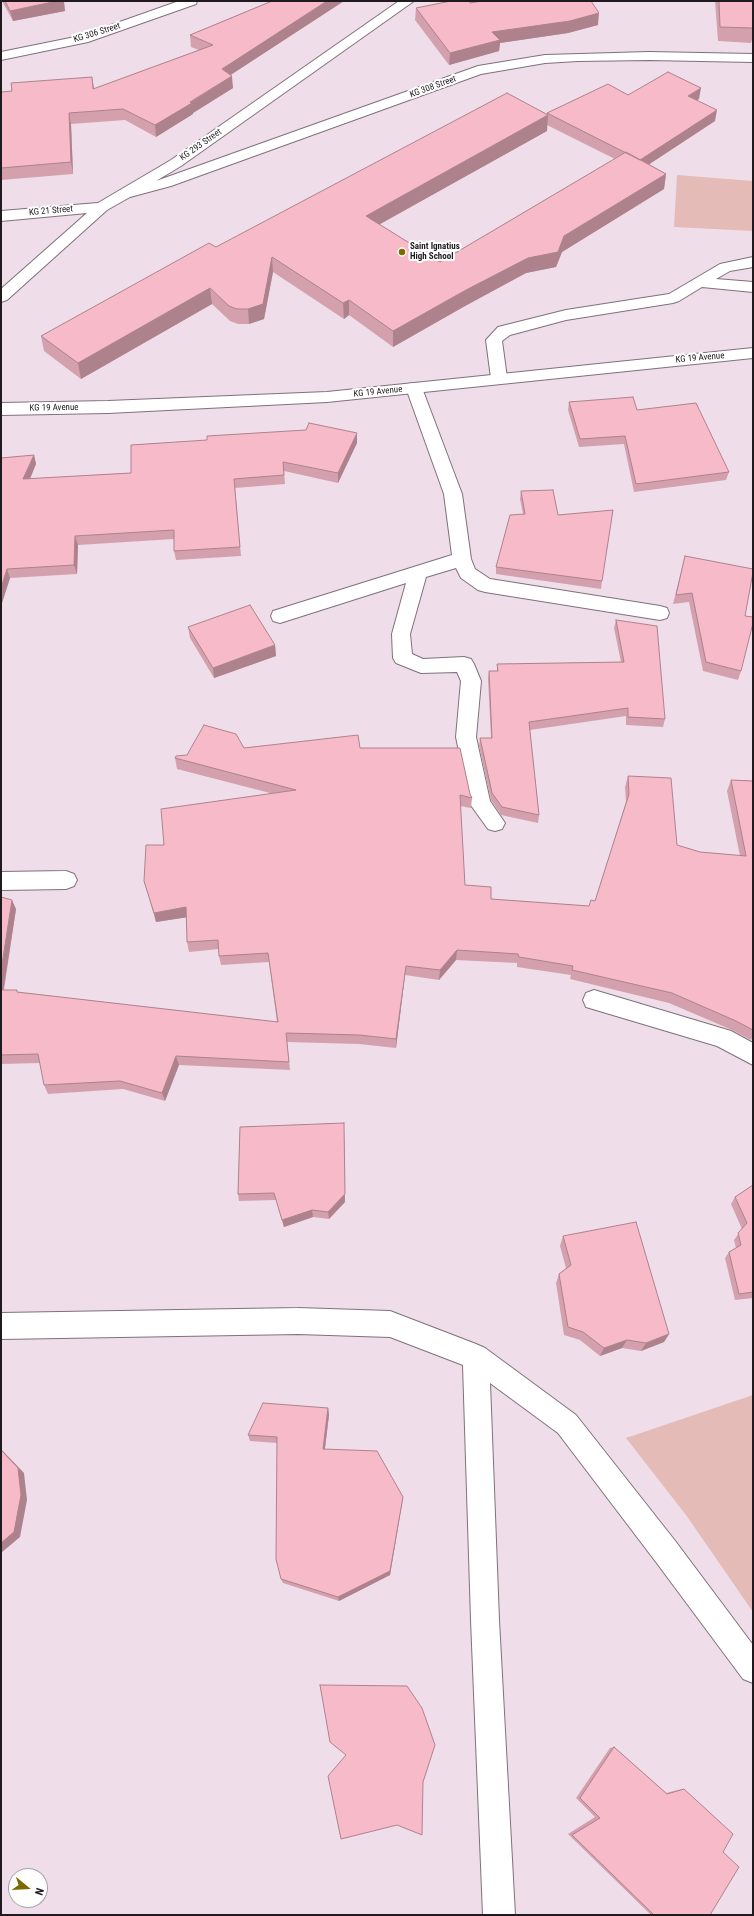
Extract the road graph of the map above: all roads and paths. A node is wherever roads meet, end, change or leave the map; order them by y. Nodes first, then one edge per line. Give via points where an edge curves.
1 (191, 1) edge
2 (408, 1) edge
3 (1, 56) edge
4 (753, 58) edge
5 (127, 193) junction
6 (102, 207) junction
7 (1, 216) edge
8 (753, 262) edge
9 (699, 282) junction
10 (753, 287) edge
11 (1, 297) edge
12 (753, 353) edge
13 (499, 378) junction
14 (414, 388) junction
15 (1, 409) edge
16 (462, 559) junction
17 (418, 574) junction
18 (660, 613) dead end
19 (280, 616) dead end
20 (496, 823) dead end
21 (66, 880) dead end
22 (1, 881) edge
23 (594, 1000) dead end
24 (753, 1055) edge
25 (1, 1326) edge
26 (476, 1357) junction
27 (753, 1669) edge
28 (499, 1915) edge

1 - 3 street, KG 306 Street via 83,39
2 - 5 street, KG 293 Street via 176,163
4 - 5 street, KG 308 Street via 578,57 537,60 478,70 166,183
5 - 6 street, KG 293 Street
6 - 7 street, KG 21 Street
6 - 11 street, KG 293 Street
8 - 9 street via 724,267
9 - 10 street
9 - 13 street via 673,298 566,315 504,331 494,340
12 - 13 street, KG 19 Avenue
13 - 14 street, KG 19 Avenue
14 - 15 street, KG 19 Avenue via 327,397
14 - 16 street via 453,494
16 - 17 street
16 - 18 street via 467,573 485,585
17 - 19 street
17 - 20 street via 401,634 403,658 421,666 464,664 471,681 466,737 480,804
21 - 22 street
23 - 24 street via 723,1038
25 - 26 street via 298,1321 390,1324
26 - 27 street via 567,1424
26 - 28 street

